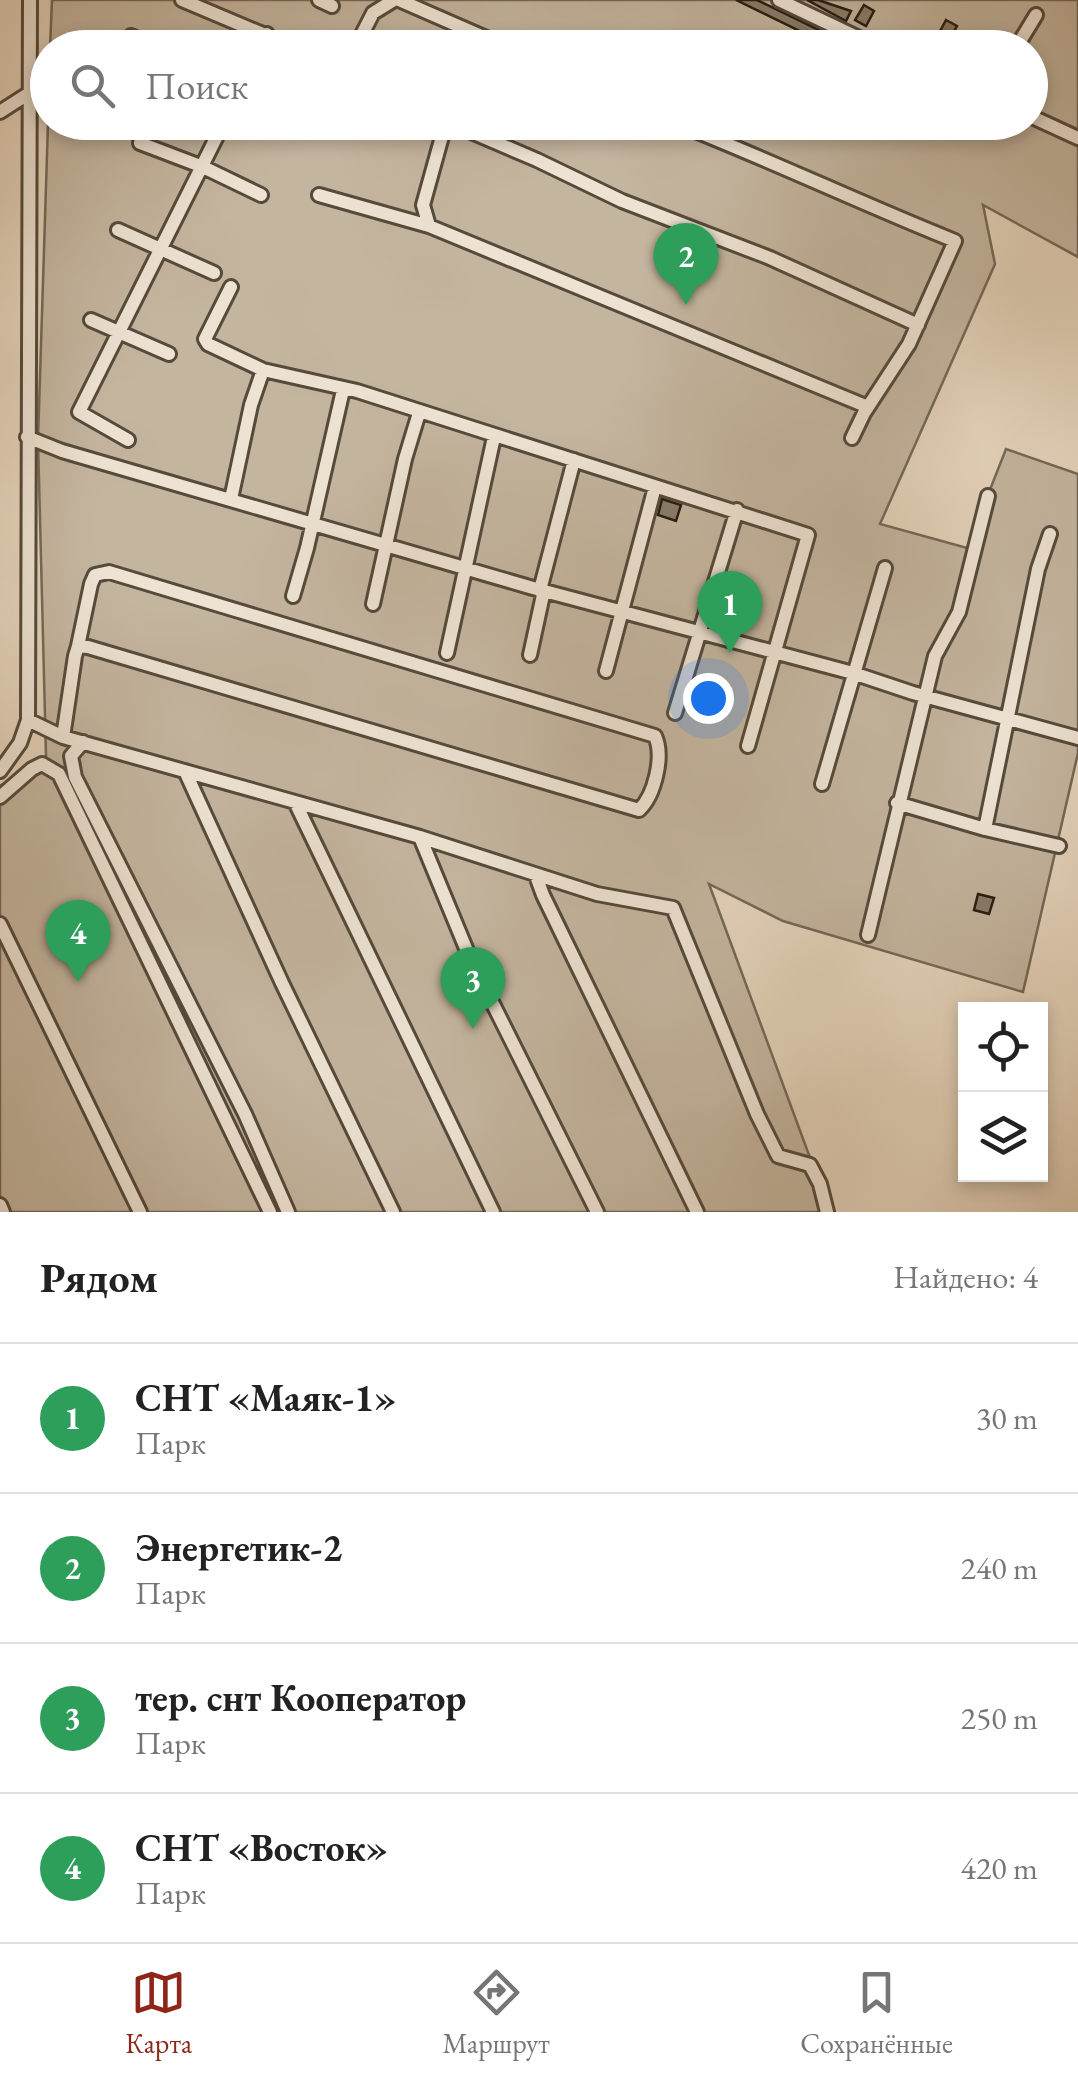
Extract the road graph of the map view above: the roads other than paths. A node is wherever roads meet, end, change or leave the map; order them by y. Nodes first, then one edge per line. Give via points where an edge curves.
1 (30, 0) edge
2 (182, 0) edge
3 (396, 0) edge
4 (779, 0) edge
5 (1036, 15) dead end
6 (30, 30) edge
7 (257, 30) edge
8 (364, 30) edge
9 (466, 30) edge
10 (842, 30) edge
11 (1027, 30) edge
12 (30, 93) edge
13 (0, 112) edge
14 (1048, 124) edge
15 (1078, 138) edge
16 (30, 140) edge
17 (216, 140) edge
18 (442, 140) edge
19 (490, 140) edge
20 (718, 140) edge
21 (140, 142) dead end
22 (203, 167) junction
23 (320, 195) dead end
24 (261, 196) dead end
25 (429, 226) junction
26 (118, 230) dead end
27 (162, 250) junction
28 (214, 273) dead end
29 (231, 287) dead end
30 (91, 320) dead end
31 (918, 325) junction
32 (120, 333) junction
33 (168, 354) dead end
34 (264, 370) junction
35 (342, 390) junction
36 (868, 407) junction
37 (419, 412) junction
38 (27, 437) junction
39 (494, 437) junction
40 (852, 438) dead end
41 (128, 440) dead end
42 (574, 460) junction
43 (656, 487) junction
44 (988, 496) dead end
45 (231, 499) junction
46 (736, 510) junction
47 (312, 521) junction
48 (1050, 534) dead end
49 (386, 544) junction
50 (465, 566) junction
51 (885, 568) dead end
52 (540, 590) junction
53 (293, 596) dead end
54 (373, 604) dead end
55 (621, 609) junction
56 (698, 632) junction
57 (78, 646) junction
58 (774, 651) junction
59 (447, 653) dead end
60 (530, 655) dead end
61 (606, 671) dead end
62 (853, 673) junction
63 (926, 696) junction
64 (676, 713) dead end
65 (1008, 718) junction
66 (28, 720) junction
67 (62, 738) junction
68 (1078, 738) edge
69 (83, 742) junction
70 (748, 746) dead end
71 (0, 771) edge
72 (185, 771) junction
73 (822, 784) dead end
74 (0, 796) edge
75 (296, 802) junction
76 (897, 802) junction
77 (985, 829) junction
78 (420, 837) junction
79 (1059, 846) dead end
80 (536, 876) junction
81 (0, 924) edge
82 (868, 936) dead end
83 (0, 1205) edge
84 (3, 1212) edge
85 (140, 1212) edge
86 (270, 1212) edge
87 (288, 1212) edge
88 (393, 1212) edge
89 (493, 1212) edge
90 (597, 1212) edge
91 (697, 1212) edge
92 (827, 1212) edge

1 - 6 street
2 - 7 street
3 - 8 street via 373,13
3 - 9 street
4 - 10 street
5 - 11 street
12 - 13 street
14 - 15 street
16 - 38 street
17 - 22 street
18 - 25 street via 423,205
19 - 31 street
20 - 31 street via 954,241
21 - 22 street
22 - 24 street
22 - 27 street
23 - 25 street
25 - 36 street
26 - 27 street
27 - 28 street
27 - 32 street
29 - 34 street via 206,339
30 - 32 street
31 - 36 street
32 - 33 street
32 - 41 street via 79,412
34 - 35 street
34 - 45 street
35 - 37 street
35 - 47 street
36 - 40 street
37 - 39 street
37 - 49 street
38 - 45 street
38 - 66 street
39 - 42 street
39 - 50 street
42 - 43 street
42 - 52 street
43 - 46 street
43 - 55 street
44 - 63 street via 959,612 941,640
45 - 47 street
46 - 56 street
46 - 58 street via 808,534
47 - 49 street
47 - 53 street
48 - 65 street
49 - 50 street
49 - 54 street
50 - 52 street
50 - 59 street
51 - 62 street
52 - 55 street
52 - 60 street via 542,610
55 - 56 street
55 - 61 street
56 - 58 street
56 - 64 street
57 - 57 street via 639,810 651,793 655,736 109,572 95,575
57 - 67 street
58 - 62 street
58 - 70 street
62 - 63 street
62 - 73 street
63 - 65 street
63 - 76 street
65 - 68 street
65 - 77 street
66 - 67 street
66 - 71 street
67 - 69 street
69 - 72 street
69 - 87 street via 71,756 75,776
72 - 75 street
72 - 88 street
74 - 86 street via 42,764 60,774
75 - 78 street
75 - 89 street
76 - 77 street
76 - 82 street
77 - 79 street
78 - 80 street
78 - 90 street via 470,958
80 - 91 street
80 - 92 street via 673,908 778,1156 810,1165
81 - 85 street
83 - 84 street

